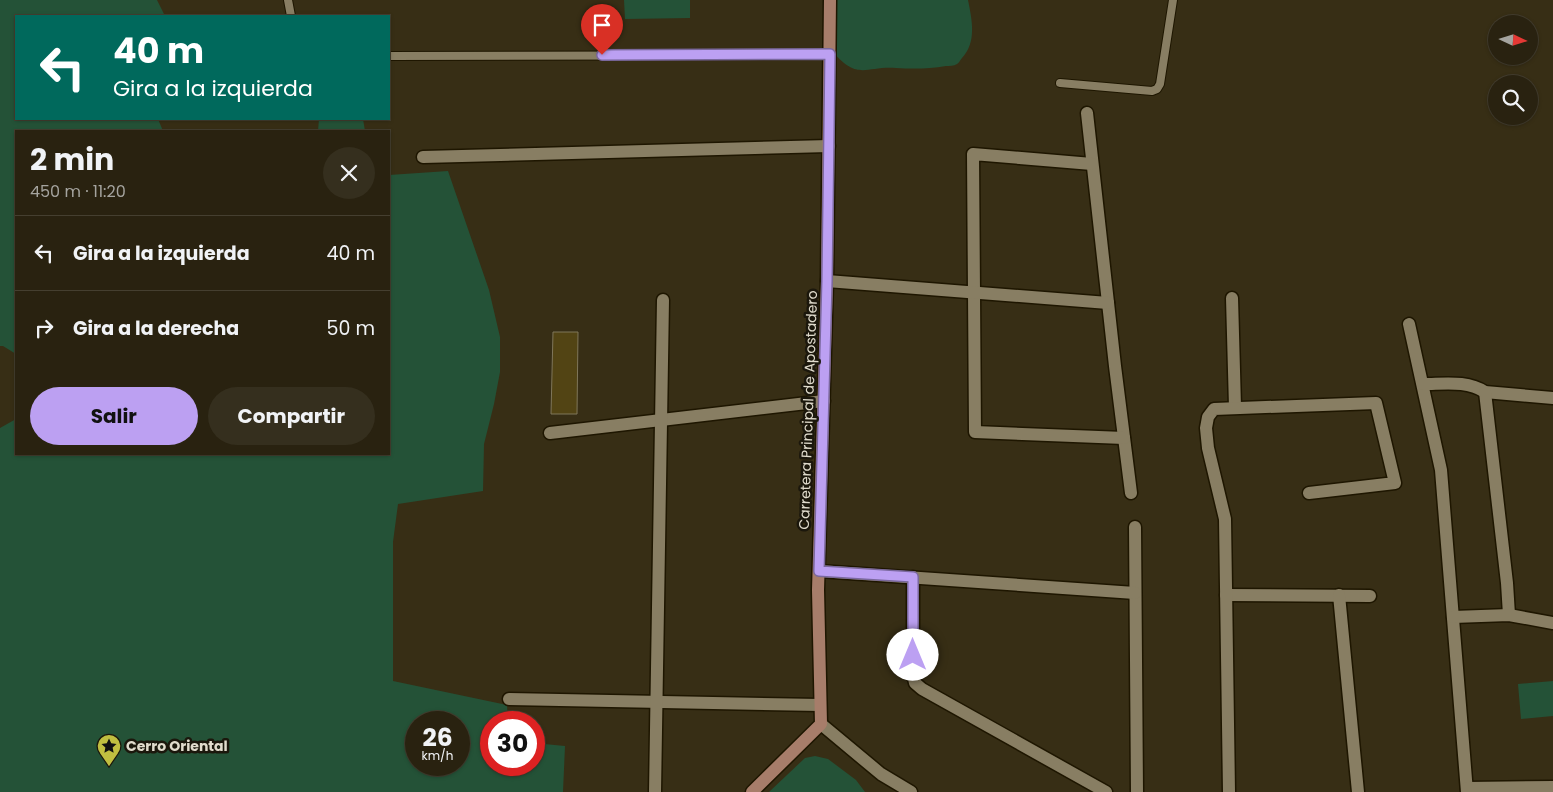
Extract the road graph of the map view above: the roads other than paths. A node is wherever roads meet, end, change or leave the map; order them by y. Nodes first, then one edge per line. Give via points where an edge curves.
1 (288, 0) edge
2 (830, 0) edge
3 (1173, 0) edge
4 (291, 15) edge
5 (830, 54) junction
6 (390, 56) edge
7 (1060, 83) dead end
8 (1087, 113) dead end
9 (829, 146) junction
10 (423, 157) dead end
11 (1092, 164) junction
12 (827, 281) junction
13 (974, 292) junction
14 (1232, 298) dead end
15 (662, 300) dead end
16 (1108, 303) junction
17 (1409, 324) dead end
18 (1423, 384) junction
19 (1485, 392) junction
20 (1553, 398) edge
21 (824, 401) junction
22 (1235, 407) junction
23 (661, 420) junction
24 (550, 433) dead end
25 (1124, 438) junction
26 (1131, 493) dead end
27 (1309, 494) dead end
28 (1135, 527) dead end
29 (819, 571) junction
30 (913, 577) junction
31 (1136, 592) junction
32 (1226, 595) junction
33 (1339, 595) junction
34 (1370, 596) dead end
35 (1509, 615) junction
36 (1453, 617) junction
37 (1553, 623) edge
38 (509, 699) dead end
39 (657, 702) junction
40 (820, 705) junction
41 (821, 724) junction
42 (1553, 787) edge
43 (1467, 790) edge
44 (655, 792) edge
45 (752, 792) edge
46 (911, 792) edge
47 (1106, 792) edge
48 (1137, 792) edge
49 (1229, 792) edge
50 (1358, 792) edge

1 - 4 lane
2 - 5 street, Carretera Principal de Apostadero
3 - 7 lane via 1157,89
5 - 6 lane
5 - 9 street, Carretera Principal de Apostadero
8 - 11 street
9 - 10 street
9 - 12 street, Carretera Principal de Apostadero
11 - 13 street via 973,154
11 - 16 street
12 - 13 street
12 - 21 street, Carretera Principal de Apostadero
13 - 16 street
13 - 25 street via 975,432
14 - 22 street
15 - 23 street
16 - 25 street
17 - 18 street
18 - 19 street via 1464,384
18 - 36 street via 1441,470
19 - 20 street
19 - 35 street
21 - 23 street
21 - 29 street, Carretera Principal de Apostadero
22 - 27 street via 1376,402 1395,483
22 - 32 street via 1214,409 1206,428 1225,519
23 - 24 street
23 - 39 street
25 - 26 street
28 - 31 street
29 - 30 street
29 - 40 street, Carretera Principal de Apostadero
30 - 31 street
30 - 47 street via 915,683
31 - 48 street
32 - 33 street
32 - 49 street
33 - 34 street
33 - 50 street
35 - 36 street
35 - 37 street
36 - 43 street
38 - 39 street
39 - 40 street
39 - 44 street
40 - 41 street, Carretera Principal de Apostadero
41 - 45 street
41 - 46 street via 881,774
42 - 43 street

